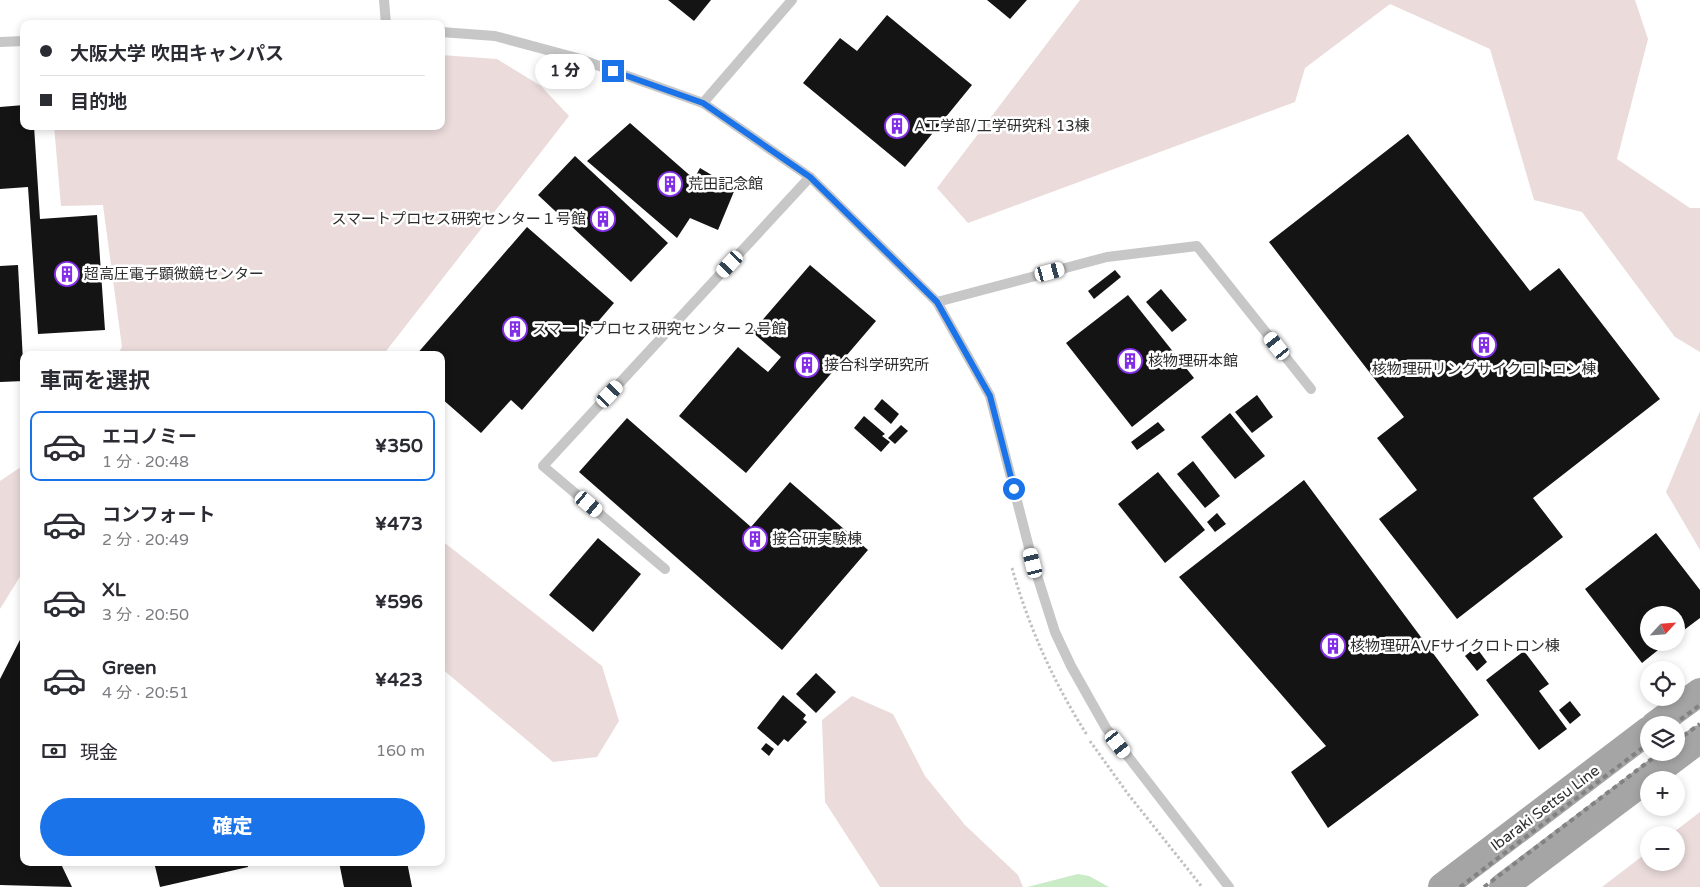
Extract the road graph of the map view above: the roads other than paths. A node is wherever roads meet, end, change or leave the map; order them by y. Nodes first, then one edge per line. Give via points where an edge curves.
1 (384, 0) edge
2 (792, 0) edge
3 (386, 20) edge
4 (445, 32) edge
5 (20, 41) edge
6 (0, 42) edge
7 (703, 103) junction
8 (810, 177) junction
9 (937, 302) junction
10 (1311, 389) dead end
11 (664, 569) dead end
12 (1700, 692) edge
13 (1667, 716) edge
14 (1640, 737) edge
15 (1700, 739) edge
16 (1229, 887) edge
17 (1442, 887) edge
18 (1503, 887) edge

1 - 3 lane
2 - 7 lane
4 - 7 lane via 495,36 577,58
5 - 6 lane
7 - 8 lane
8 - 9 lane
8 - 11 lane via 543,466
9 - 10 lane via 1107,257 1197,246
9 - 16 lane via 990,396 1033,563 1055,632 1071,666 1106,728
12 - 13 main road
14 - 17 main road, Ibaraki Settsu Line
15 - 18 main road

